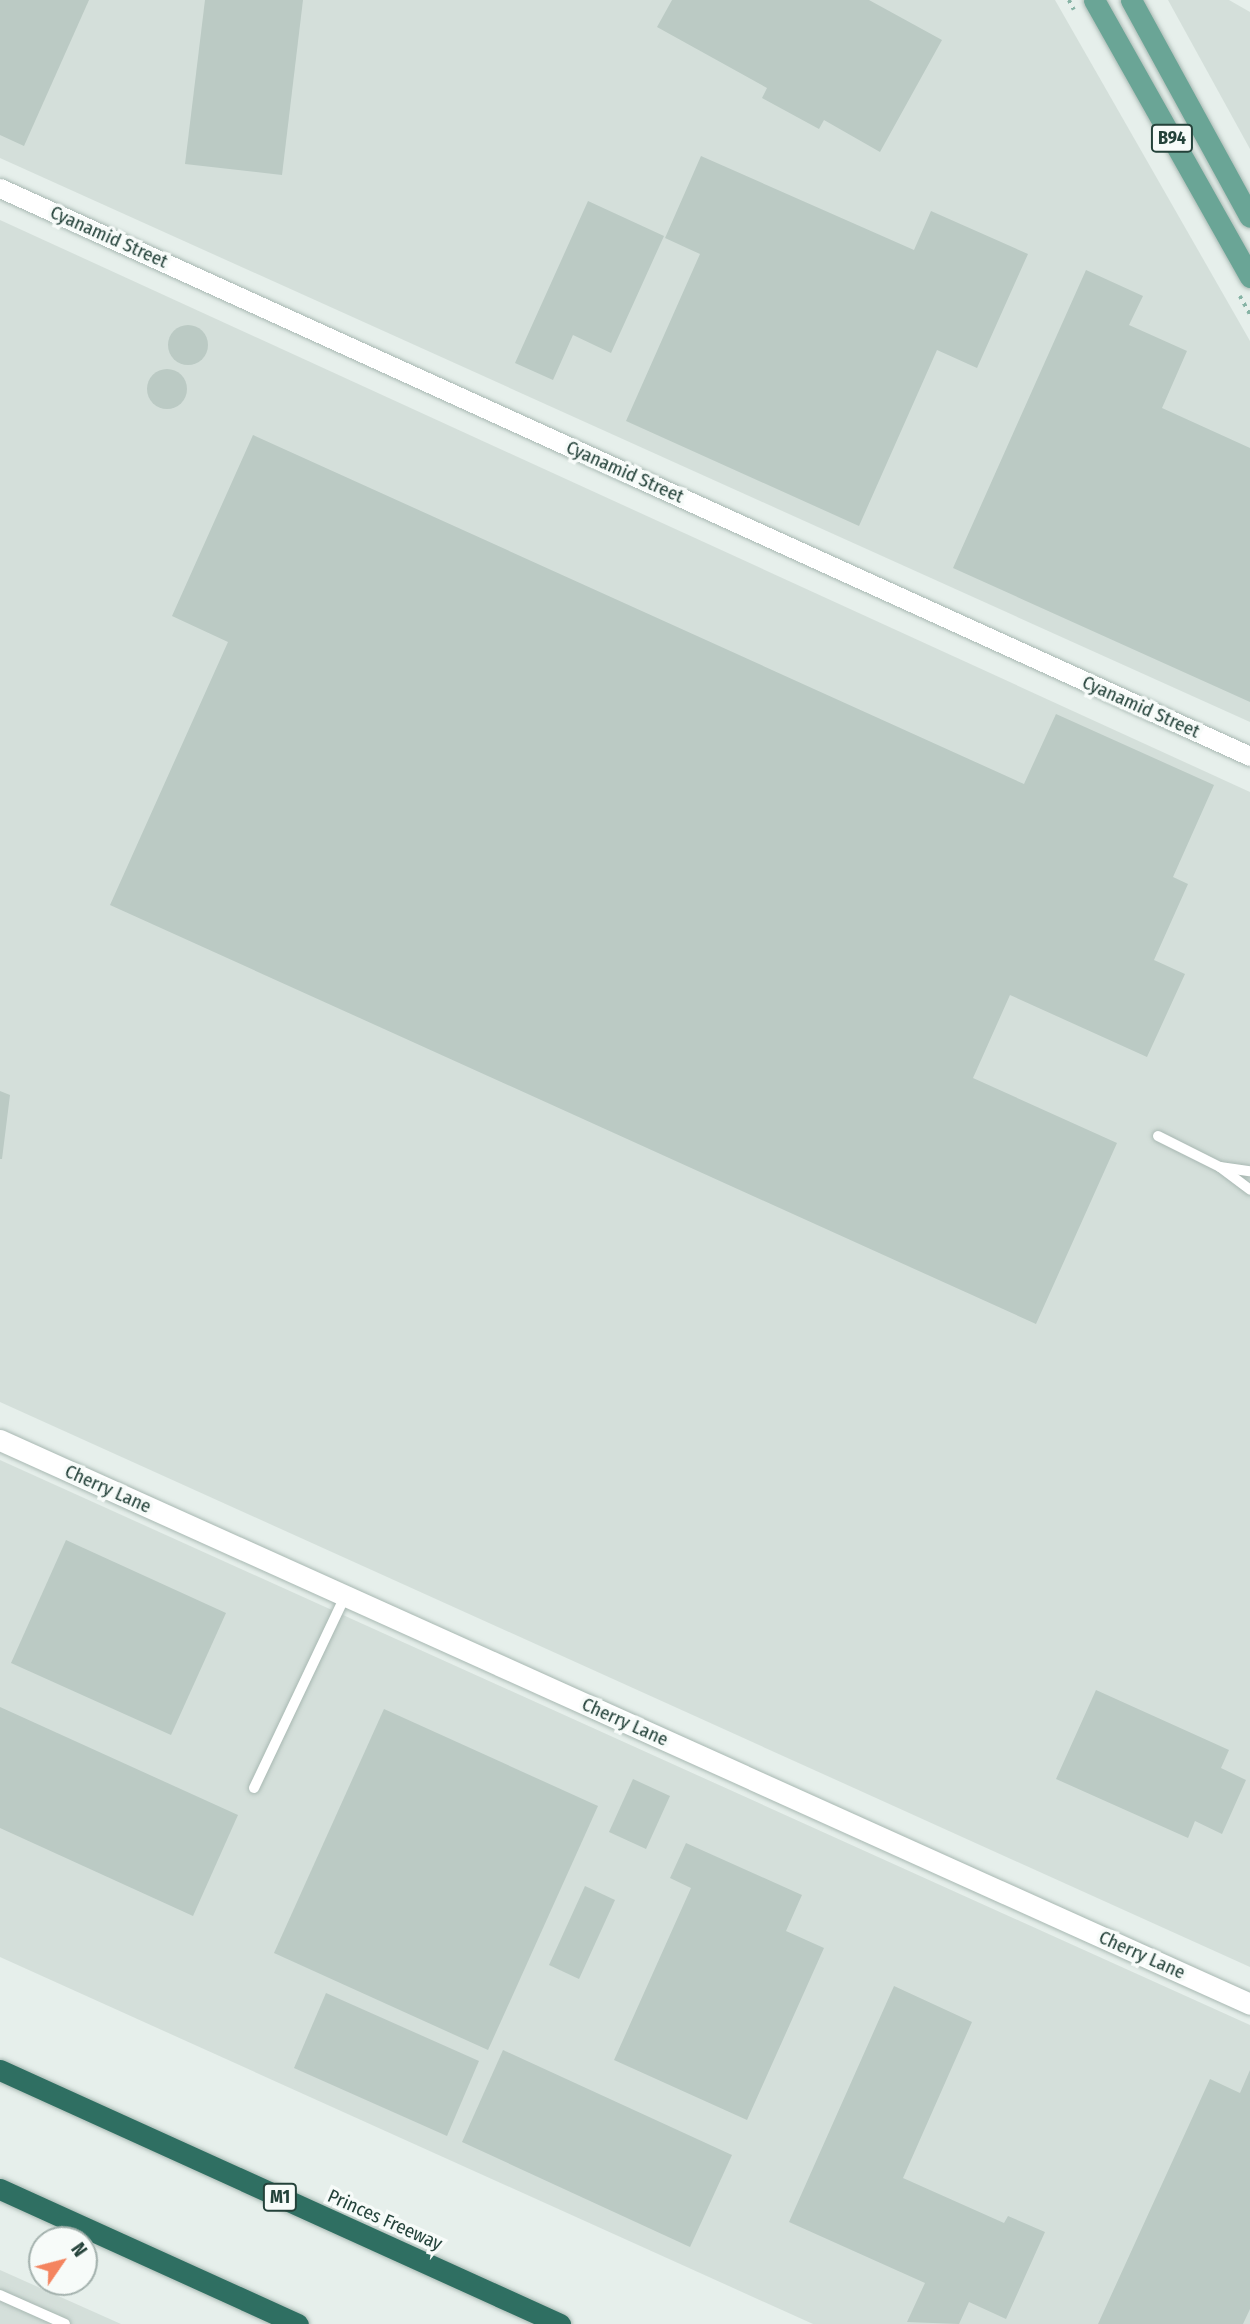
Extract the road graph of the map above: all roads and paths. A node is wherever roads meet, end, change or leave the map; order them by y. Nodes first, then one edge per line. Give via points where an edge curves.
1 (1094, 0) edge
2 (1131, 0) edge
3 (0, 188) edge
4 (1250, 217) edge
5 (1250, 277) edge
6 (1250, 756) edge
7 (1158, 1136) dead end
8 (1220, 1167) junction
9 (1250, 1171) edge
10 (1250, 1190) edge
11 (0, 1440) edge
12 (345, 1595) junction
13 (254, 1788) dead end
14 (1250, 2004) edge
15 (0, 2070) edge
16 (0, 2189) edge
17 (0, 2295) edge
18 (65, 2324) edge
19 (298, 2324) edge
20 (560, 2324) edge

1 - 5 main road, B94
2 - 4 main road, B94
3 - 6 street, Cyanamid Street
7 - 8 lane
8 - 9 lane
8 - 10 lane
11 - 12 street, Cherry Lane
12 - 13 lane
12 - 14 street, Cherry Lane
15 - 20 highway, Princes Freeway / M1
16 - 19 highway
17 - 18 lane

